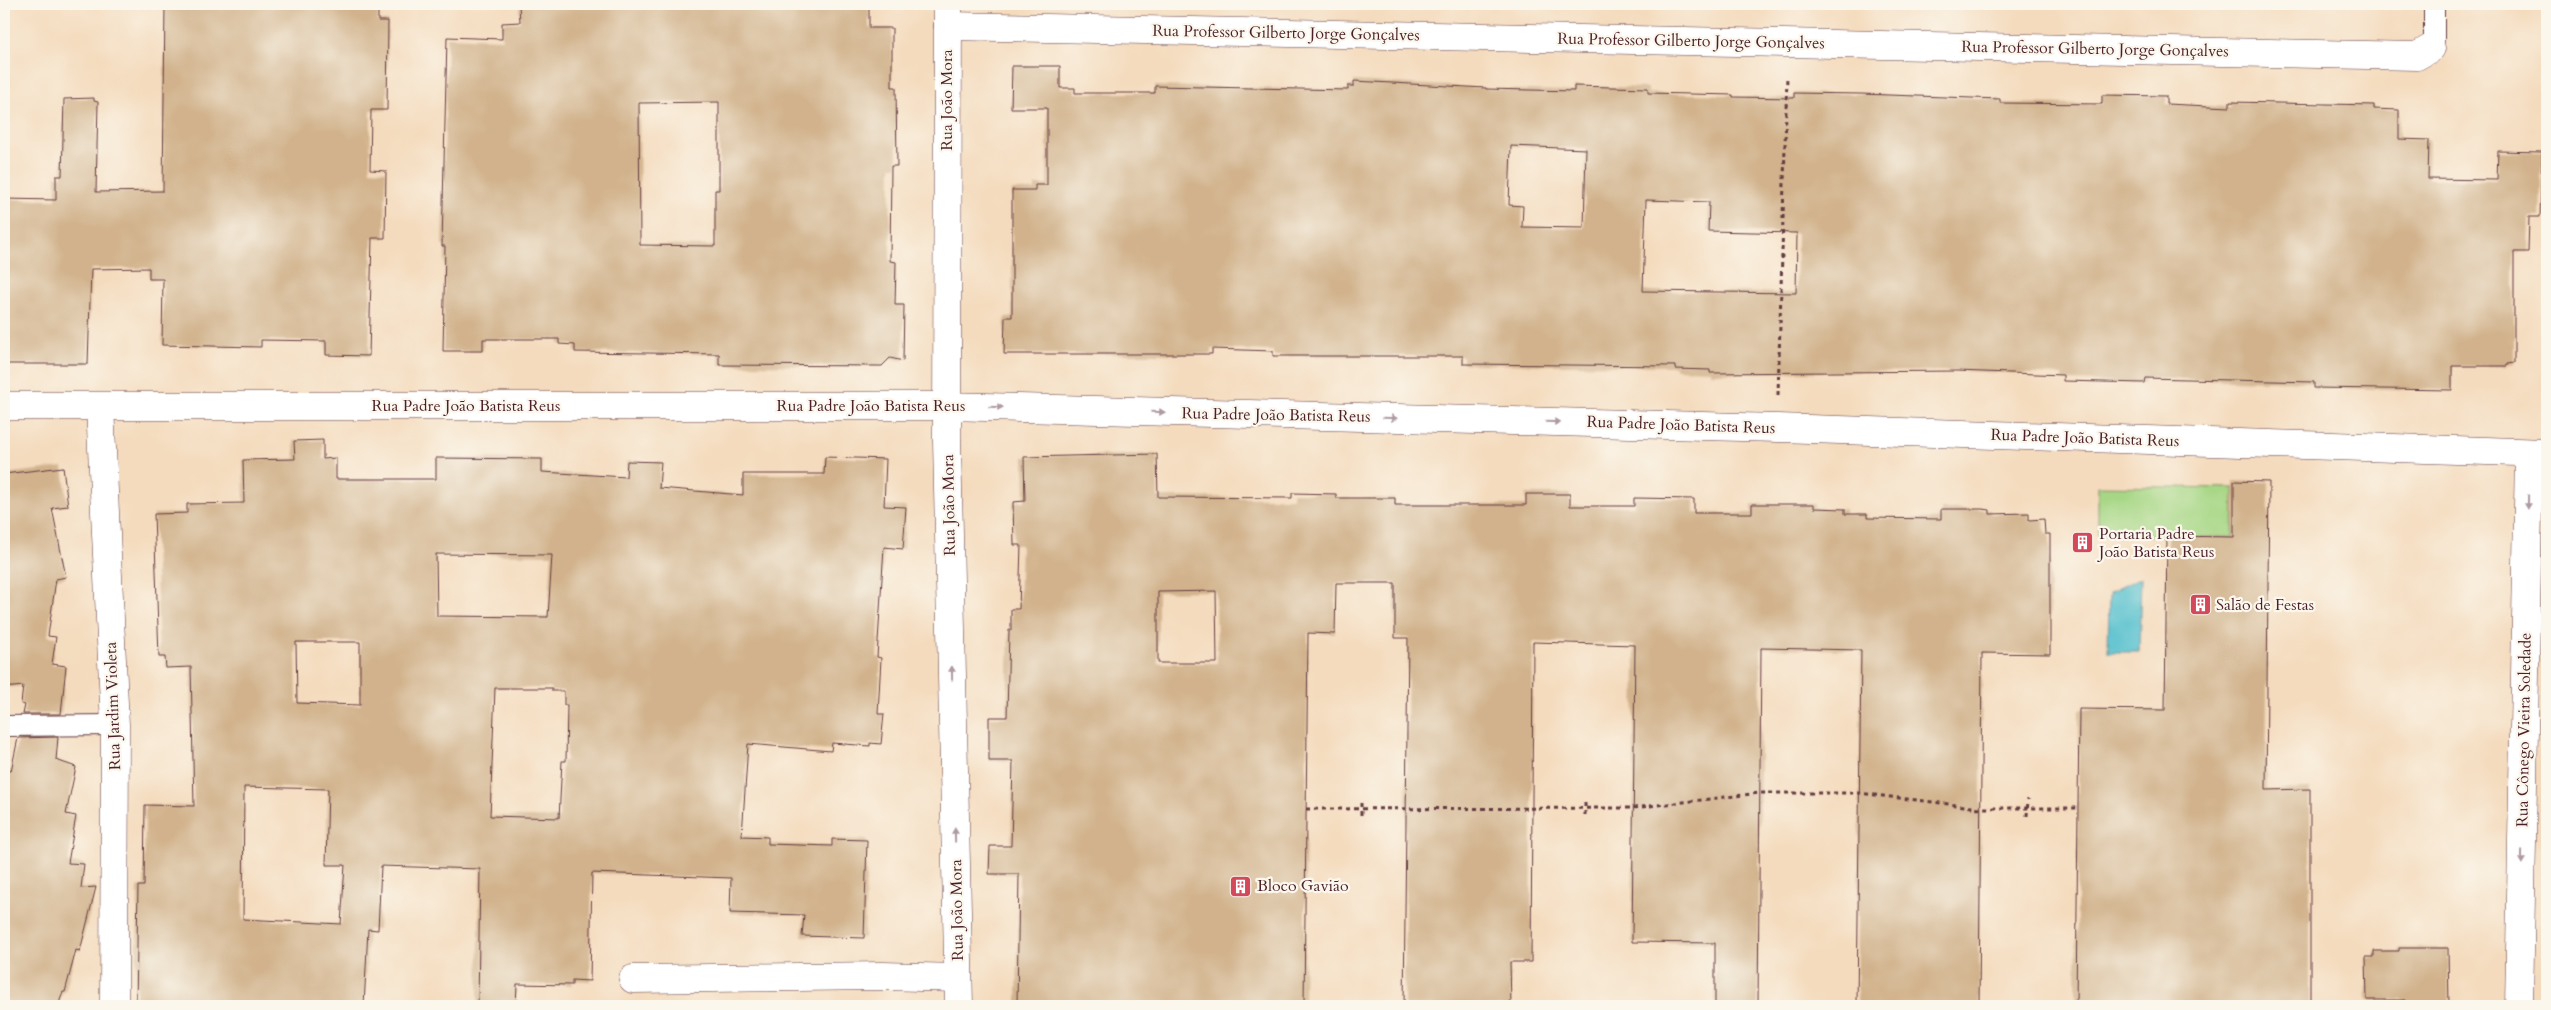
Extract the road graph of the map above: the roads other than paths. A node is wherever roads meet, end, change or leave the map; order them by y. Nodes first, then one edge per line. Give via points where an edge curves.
1 (2434, 4) edge
2 (948, 15) edge
3 (2431, 48) joint
4 (4, 406) edge
5 (100, 406) junction
6 (947, 406) junction
7 (2538, 453) edge
8 (115, 725) junction
9 (4, 726) edge
10 (958, 978) junction
11 (633, 979) dead end
12 (114, 1006) edge
13 (959, 1006) edge
14 (2519, 1006) edge

1 - 3 lane
2 - 3 street, Rua Professor Gilberto Jorge Gonçalves via 1787,43 2417,56
2 - 6 street, Rua João Mora
4 - 5 street, Rua Padre João Batista Reus
5 - 6 street, Rua Padre João Batista Reus
5 - 8 street, Rua Jardim Violeta
6 -> 7 street, Rua Padre João Batista Reus via 1778,428
10 -> 6 street, Rua João Mora
7 -> 14 street, Rua Cônego Vieira Soledade
8 - 9 lane
8 - 12 street, Rua Jardim Violeta
10 - 11 street
10 - 13 street, Rua João Mora

